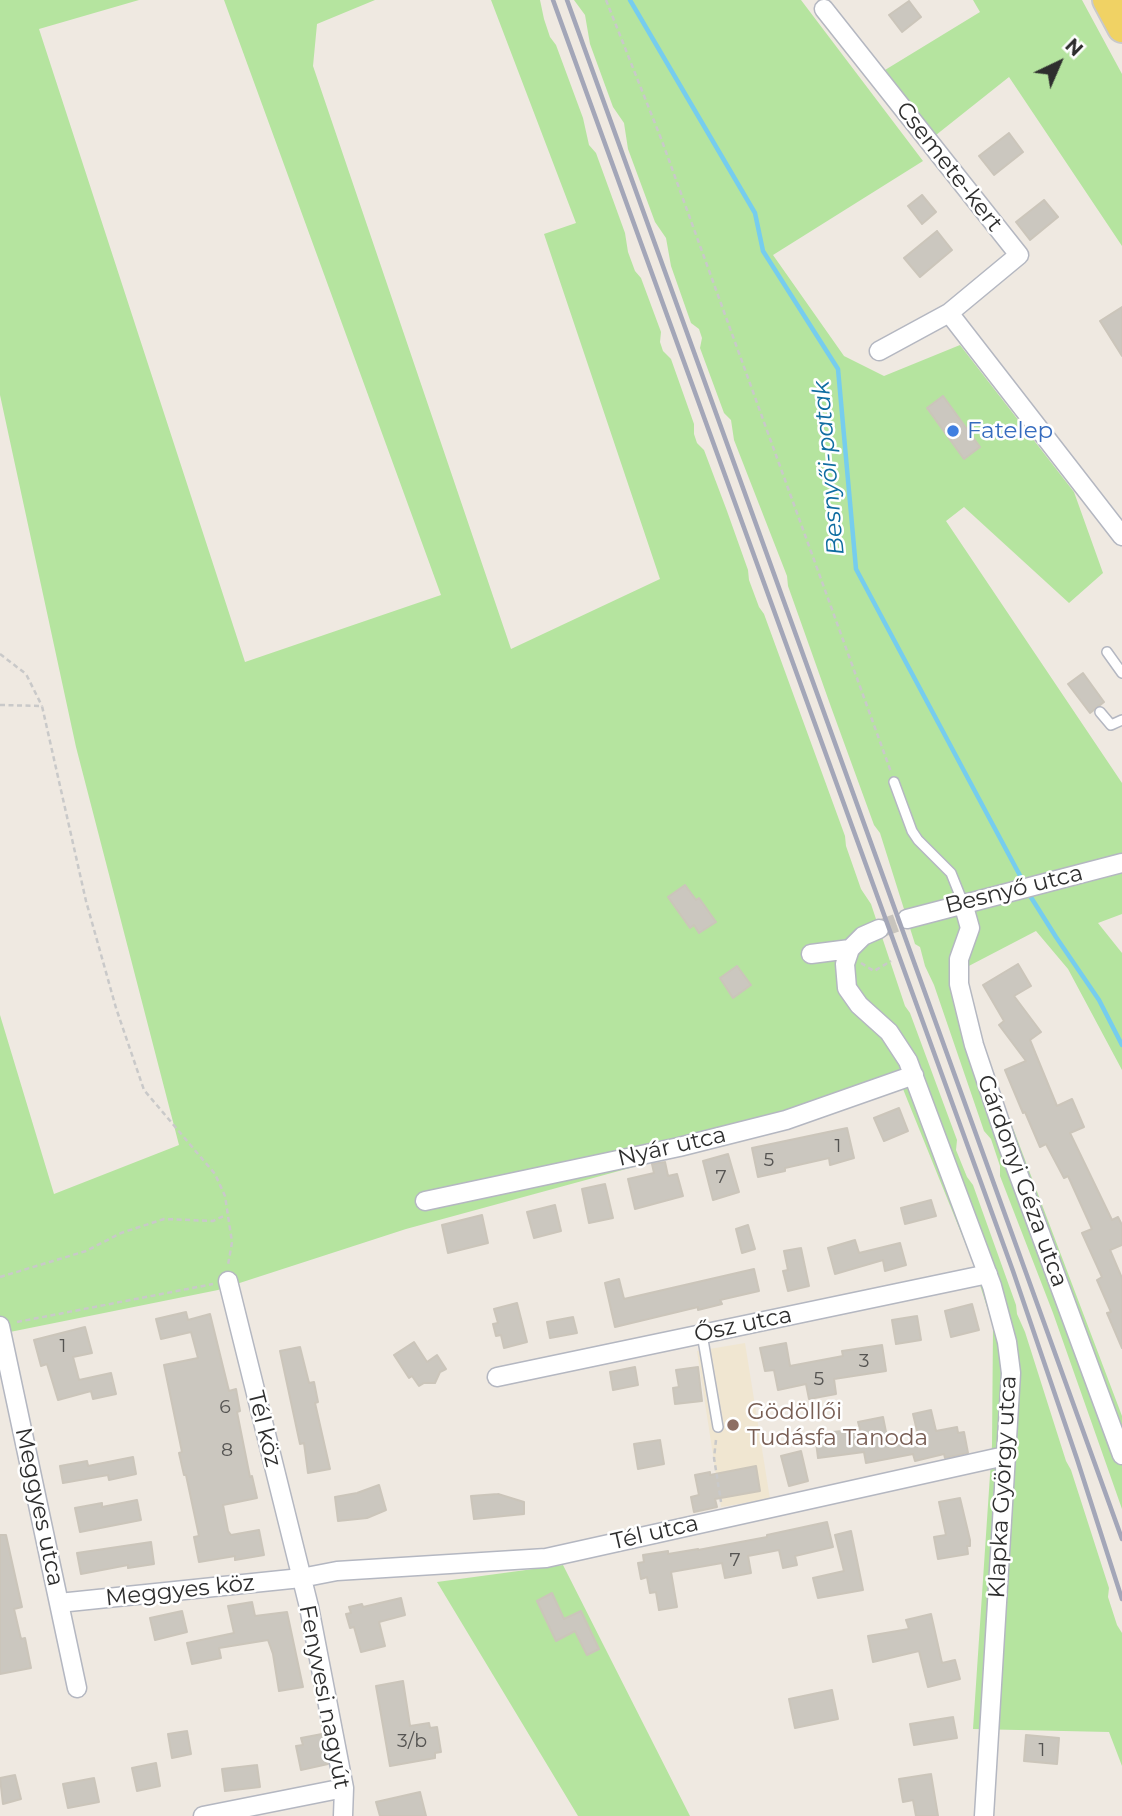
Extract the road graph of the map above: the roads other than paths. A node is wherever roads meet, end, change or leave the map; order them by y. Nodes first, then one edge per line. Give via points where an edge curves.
1 (824, 9) dead end
2 (949, 313) junction
3 (879, 351) dead end
4 (1122, 536) edge
5 (1107, 652) dead end
6 (1122, 673) edge
7 (1100, 712) dead end
8 (1122, 720) edge
9 (894, 782) road end
10 (1120, 867) edge
11 (963, 903) junction
12 (907, 919) tunnel mouth
13 (879, 929) tunnel mouth
14 (811, 954) dead end
15 (856, 958) junction
16 (914, 1075) junction
17 (425, 1201) dead end
18 (988, 1274) junction
19 (228, 1281) road end
20 (0, 1326) edge
21 (702, 1334) junction
22 (498, 1377) dead end
23 (718, 1427) road end
24 (1122, 1455) edge
25 (1005, 1456) junction
26 (301, 1578) junction
27 (59, 1603) junction
28 (77, 1688) dead end
29 (344, 1788) junction
30 (203, 1816) edge
31 (343, 1816) edge
32 (984, 1816) edge

1 - 2 street, Csemete-kert via 1019,255
2 - 3 street, Csemete-kert
2 - 4 street
5 - 6 lane
7 - 8 lane via 1111,725
9 - 11 lane via 912,831 951,873
10 - 11 street, Besnyő utca
11 - 12 street, Besnyő utca
11 - 24 street, Gárdonyi Géza utca via 970,928 959,959 959,984 974,1045
13 - 15 street via 863,936
14 - 15 street
15 - 16 street, Klapka György utca via 844,969 847,988 853,1000 900,1046
16 - 17 street, Nyár utca via 786,1120
16 - 18 street, Klapka György utca
18 - 21 street, Ősz utca
18 - 25 street, Klapka György utca via 1010,1373
19 - 26 street, Tél köz
20 - 27 street, Meggyes utca
21 - 22 street, Ősz utca
21 - 23 lane
25 - 26 street, Tél utca via 546,1558 337,1571
25 - 32 street, Klapka György utca
26 - 27 street, Meggyes köz
26 - 29 street, Fenyvesi nagyút
27 - 28 street, Meggyes utca
29 - 30 street
29 - 31 street, Fenyvesi nagyút

